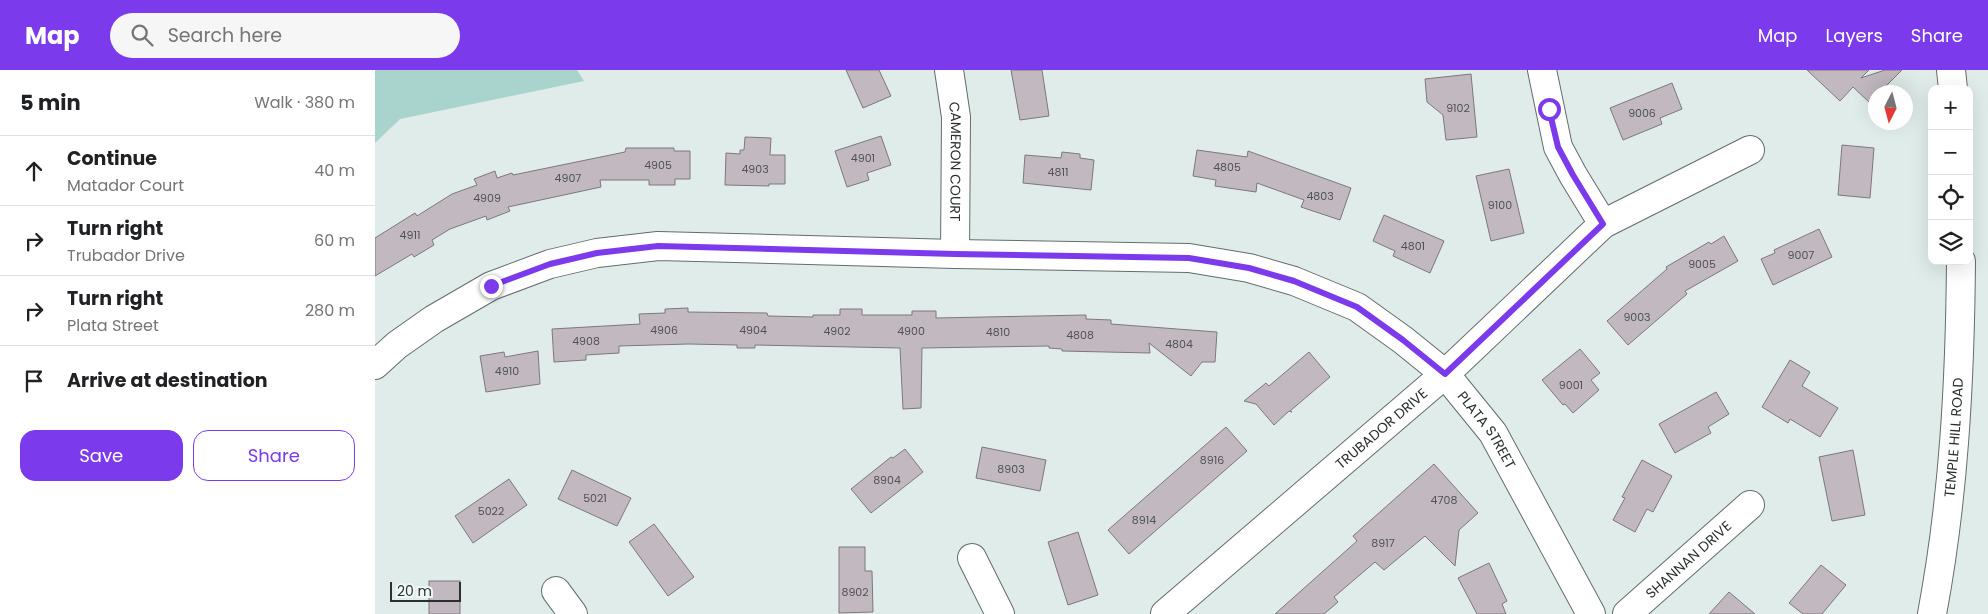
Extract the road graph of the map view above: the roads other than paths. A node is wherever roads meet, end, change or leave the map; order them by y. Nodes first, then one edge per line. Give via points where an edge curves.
1 (949, 70) edge
2 (1542, 70) edge
3 (1951, 70) edge
4 (1953, 85) edge
5 (1750, 150) dead end
6 (1603, 224) junction
7 (955, 254) junction
8 (1961, 265) edge
9 (375, 365) edge
10 (1445, 374) junction
11 (1750, 505) dead end
12 (972, 558) dead end
13 (555, 591) dead end
14 (573, 614) edge
15 (1000, 614) edge
16 (1165, 614) edge
17 (1591, 614) edge
18 (1627, 614) edge
19 (1932, 614) edge

1 - 7 street, CAMERON COURT via 956,117
2 - 6 street via 1558,147
3 - 4 street
5 - 6 street, TRUBADOR DRIVE
6 - 10 street, TRUBADOR DRIVE
7 - 9 street, PLATA STREET via 658,246 597,253 550,264 491,286 434,319
7 - 10 street, PLATA STREET via 1189,258 1249,268 1294,281 1357,307
8 - 19 street, TEMPLE HILL ROAD via 1953,465
10 - 16 street, TRUBADOR DRIVE
10 - 17 street, PLATA STREET via 1493,433
11 - 18 street, SHANNAN DRIVE
12 - 15 street
13 - 14 street

